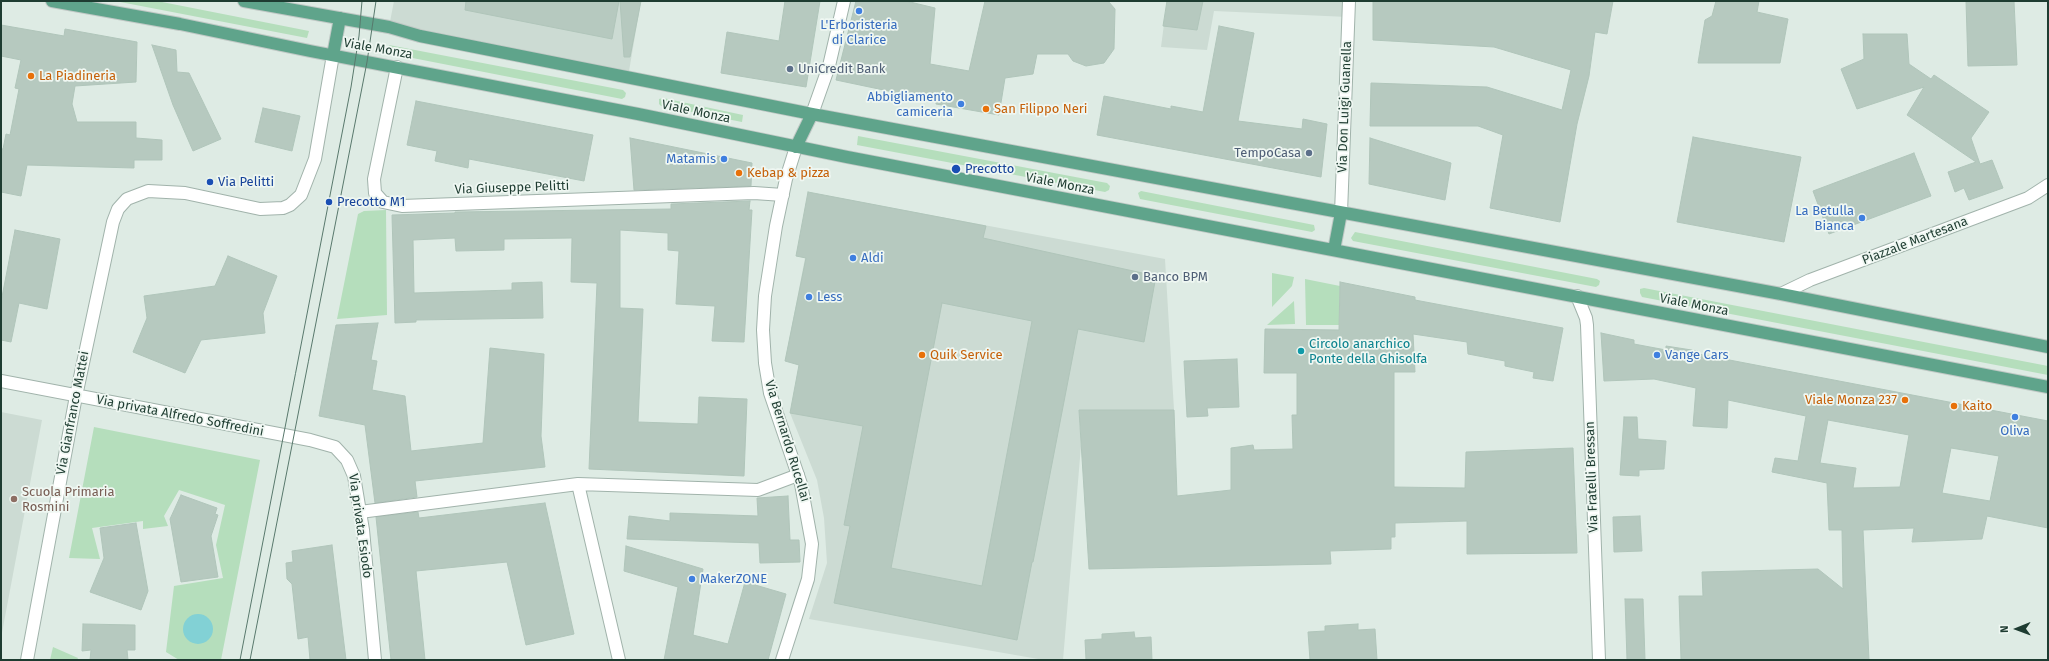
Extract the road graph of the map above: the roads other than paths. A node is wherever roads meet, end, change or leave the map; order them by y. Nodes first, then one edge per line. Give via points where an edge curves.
1 (52, 1) edge
2 (244, 1) edge
3 (844, 1) edge
4 (1349, 1) edge
5 (340, 18) junction
6 (333, 55) junction
7 (397, 67) junction
8 (812, 114) junction
9 (796, 147) junction
10 (2048, 185) edge
11 (783, 195) junction
12 (1341, 212) junction
13 (1334, 250) junction
14 (1781, 294) junction
15 (1578, 296) junction
16 (2048, 347) edge
17 (1, 381) edge
18 (2048, 387) edge
19 (76, 396) junction
20 (288, 437) joint
21 (798, 475) junction
22 (578, 484) junction
23 (360, 512) junction
24 (27, 660) edge
25 (375, 660) edge
26 (619, 660) edge
27 (782, 660) edge
28 (1599, 660) edge

1 - 6 main road, Viale Monza
2 - 5 main road, Viale Monza
3 - 8 street via 829,66
4 - 12 street, Via Don Luigi Guanella
5 - 6 main road
5 - 8 main road, Viale Monza
6 - 7 main road, Viale Monza
6 - 19 street, Via Gianfranco Mattei via 315,159 306,185 296,201 283,208 268,210 185,193 148,191 127,199 118,208
7 - 9 main road, Viale Monza
7 - 11 street, Via Giuseppe Pelitti via 374,179 375,193 383,202 408,206 754,193
8 - 9 main road
8 - 12 main road, Viale Monza
9 - 11 street, Via Bernardo Rucellai
9 - 13 main road, Viale Monza
10 - 14 street, Piazzale Martesana via 2028,198 1810,280
11 - 21 street, Via Bernardo Rucellai via 765,296 764,350 770,393
12 - 13 main road
12 - 14 main road, Viale Monza
13 - 15 main road, Viale Monza
14 - 16 main road, Viale Monza
15 - 18 main road, Viale Monza
15 - 28 street, Via Fratelli Bressan via 1587,325
17 - 19 street, Via privata Alfredo Soffredini
19 - 20 street, Via privata Alfredo Soffredini
19 - 24 street, Via Gianfranco Mattei
20 - 23 street, Via privata Esiodo via 329,444 342,453 354,476
21 - 22 street via 758,490
21 - 27 street, Via Bernardo Rucellai via 809,523 812,559
22 - 23 street
22 - 26 street
23 - 25 street, Via privata Esiodo

